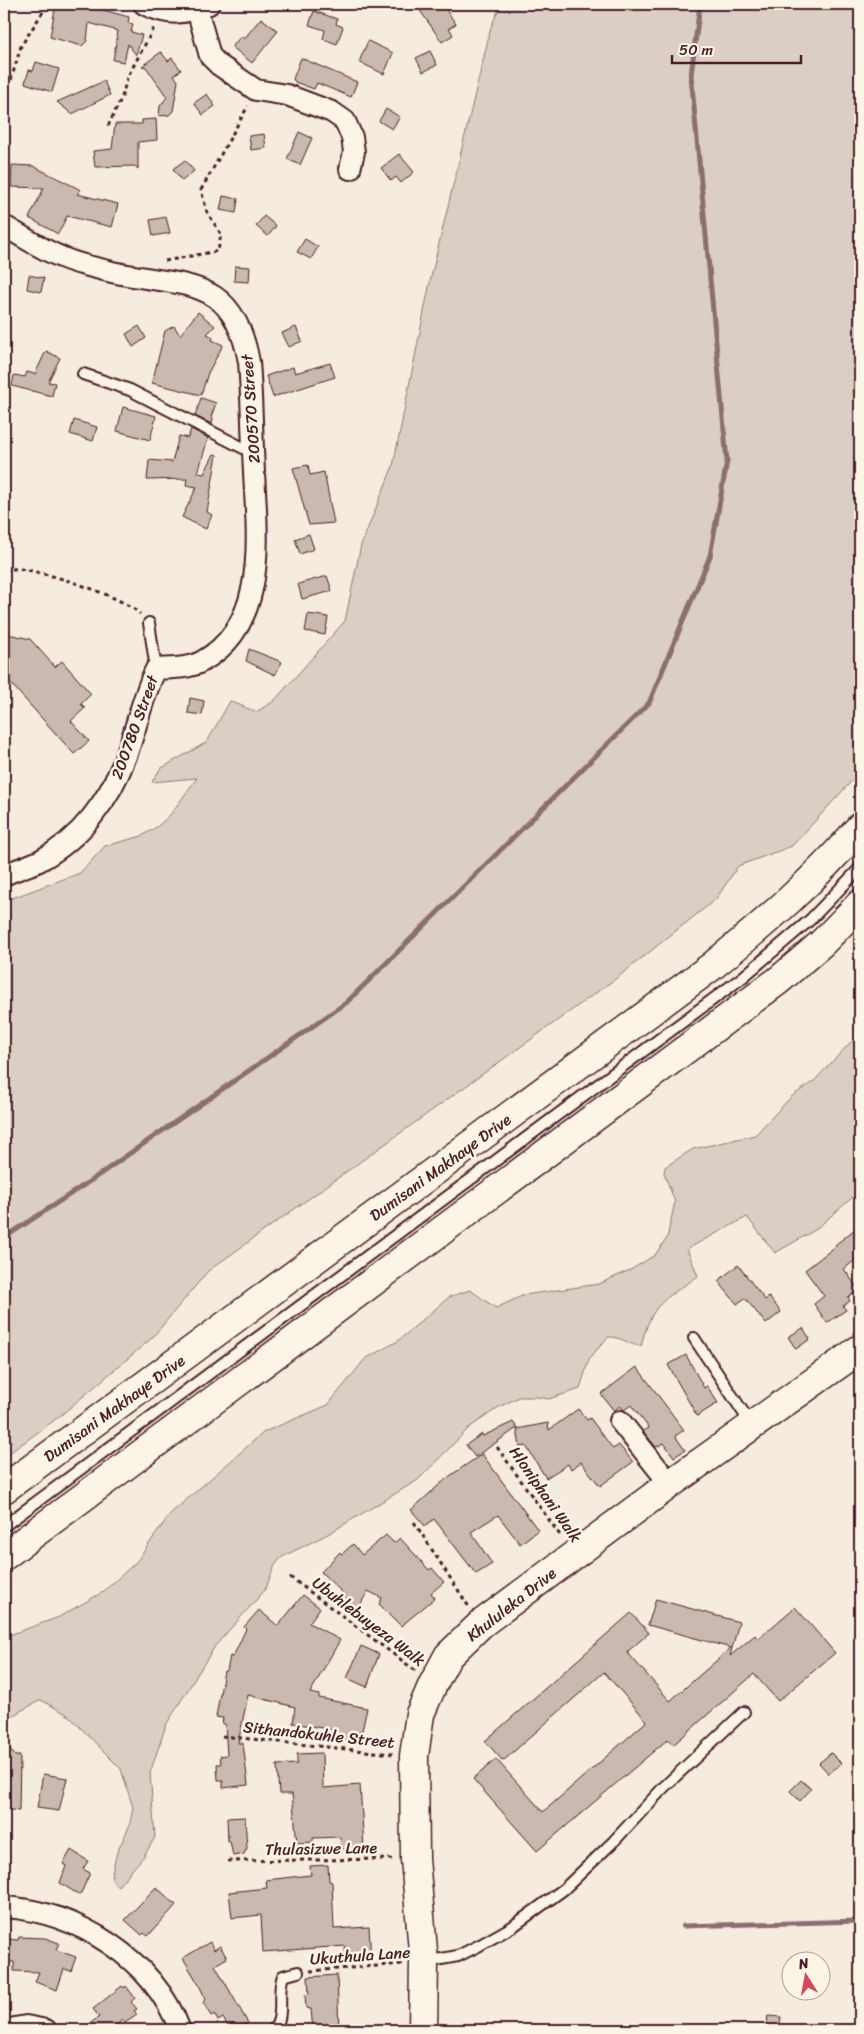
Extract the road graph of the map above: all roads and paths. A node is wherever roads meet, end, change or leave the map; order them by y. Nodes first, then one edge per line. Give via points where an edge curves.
1 (48, 4) edge
2 (144, 4) edge
3 (203, 7) edge
4 (163, 13) junction
5 (11, 80) dead end
6 (256, 90) junction
7 (108, 126) dead end
8 (350, 169) dead end
9 (4, 226) edge
10 (159, 263) dead end
11 (83, 374) dead end
12 (253, 453) junction
13 (4, 570) edge
14 (149, 623) joint
15 (156, 669) junction
16 (860, 826) edge
17 (860, 868) edge
18 (4, 875) edge
19 (860, 904) edge
20 (694, 1338) dead end
21 (860, 1349) edge
22 (620, 1421) dead end
23 (752, 1427) junction
24 (498, 1447) dead end
25 (670, 1484) junction
26 (4, 1489) edge
27 (414, 1522) dead end
28 (4, 1526) edge
29 (574, 1555) junction
30 (4, 1556) edge
31 (290, 1578) dead end
32 (481, 1624) junction
33 (432, 1684) junction
34 (744, 1712) dead end
35 (222, 1736) dead end
36 (414, 1756) junction
37 (415, 1859) junction
38 (228, 1861) dead end
39 (4, 1907) edge
40 (424, 1962) junction
41 (298, 1972) joint
42 (4, 2030) edge
43 (46, 2030) edge
44 (180, 2030) edge
45 (273, 2030) edge
46 (423, 2030) edge

1 - 5 path via 21,46
2 - 4 street
3 - 4 street via 175,14
3 - 6 street via 210,56
4 - 7 path via 127,78
6 - 8 street via 287,96 332,112 345,121 354,152
6 - 10 path via 202,190 207,212 221,234 218,251
9 - 12 street, 200570 Street via 61,257 112,272 198,288 219,299 235,316 246,346
11 - 12 lane via 130,390
12 - 15 street, 200570 Street via 258,548 252,592 243,617 223,645 200,663
13 - 14 path via 18,568 89,587 132,606
14 - 15 lane, 200780 Street
15 - 18 street, 200780 Street via 111,790 86,824 40,860
16 - 26 main road, Dumisani Makhaye Drive via 786,905 711,967
17 - 28 lane via 811,919 751,971
19 - 30 main road via 779,980
20 - 23 lane
21 - 23 main road, Khululeka Drive
22 - 25 street
23 - 25 main road, Khululeka Drive
24 - 29 path, Hloniphani Walk
25 - 29 main road, Khululeka Drive
27 - 32 path
29 - 32 main road, Khululeka Drive
31 - 33 path, Ubuhlebuyeza Walk
32 - 33 main road, Khululeka Drive via 448,1656
33 - 36 main road, Khululeka Drive via 420,1714
34 - 40 lane via 664,1787 564,1889 512,1927 480,1945 458,1956
35 - 36 path, Sithandokuhle Street
36 - 37 main road, Khululeka Drive
37 - 38 path, Thulasizwe Lane
37 - 40 main road, Khululeka Drive
39 - 44 street via 23,1908 62,1919 110,1943 165,2000
40 - 41 path, Ukuthula Lane
40 - 46 main road, Khululeka Drive
41 - 45 lane via 283,1976 279,1985 279,2021
42 - 43 street via 26,2026

